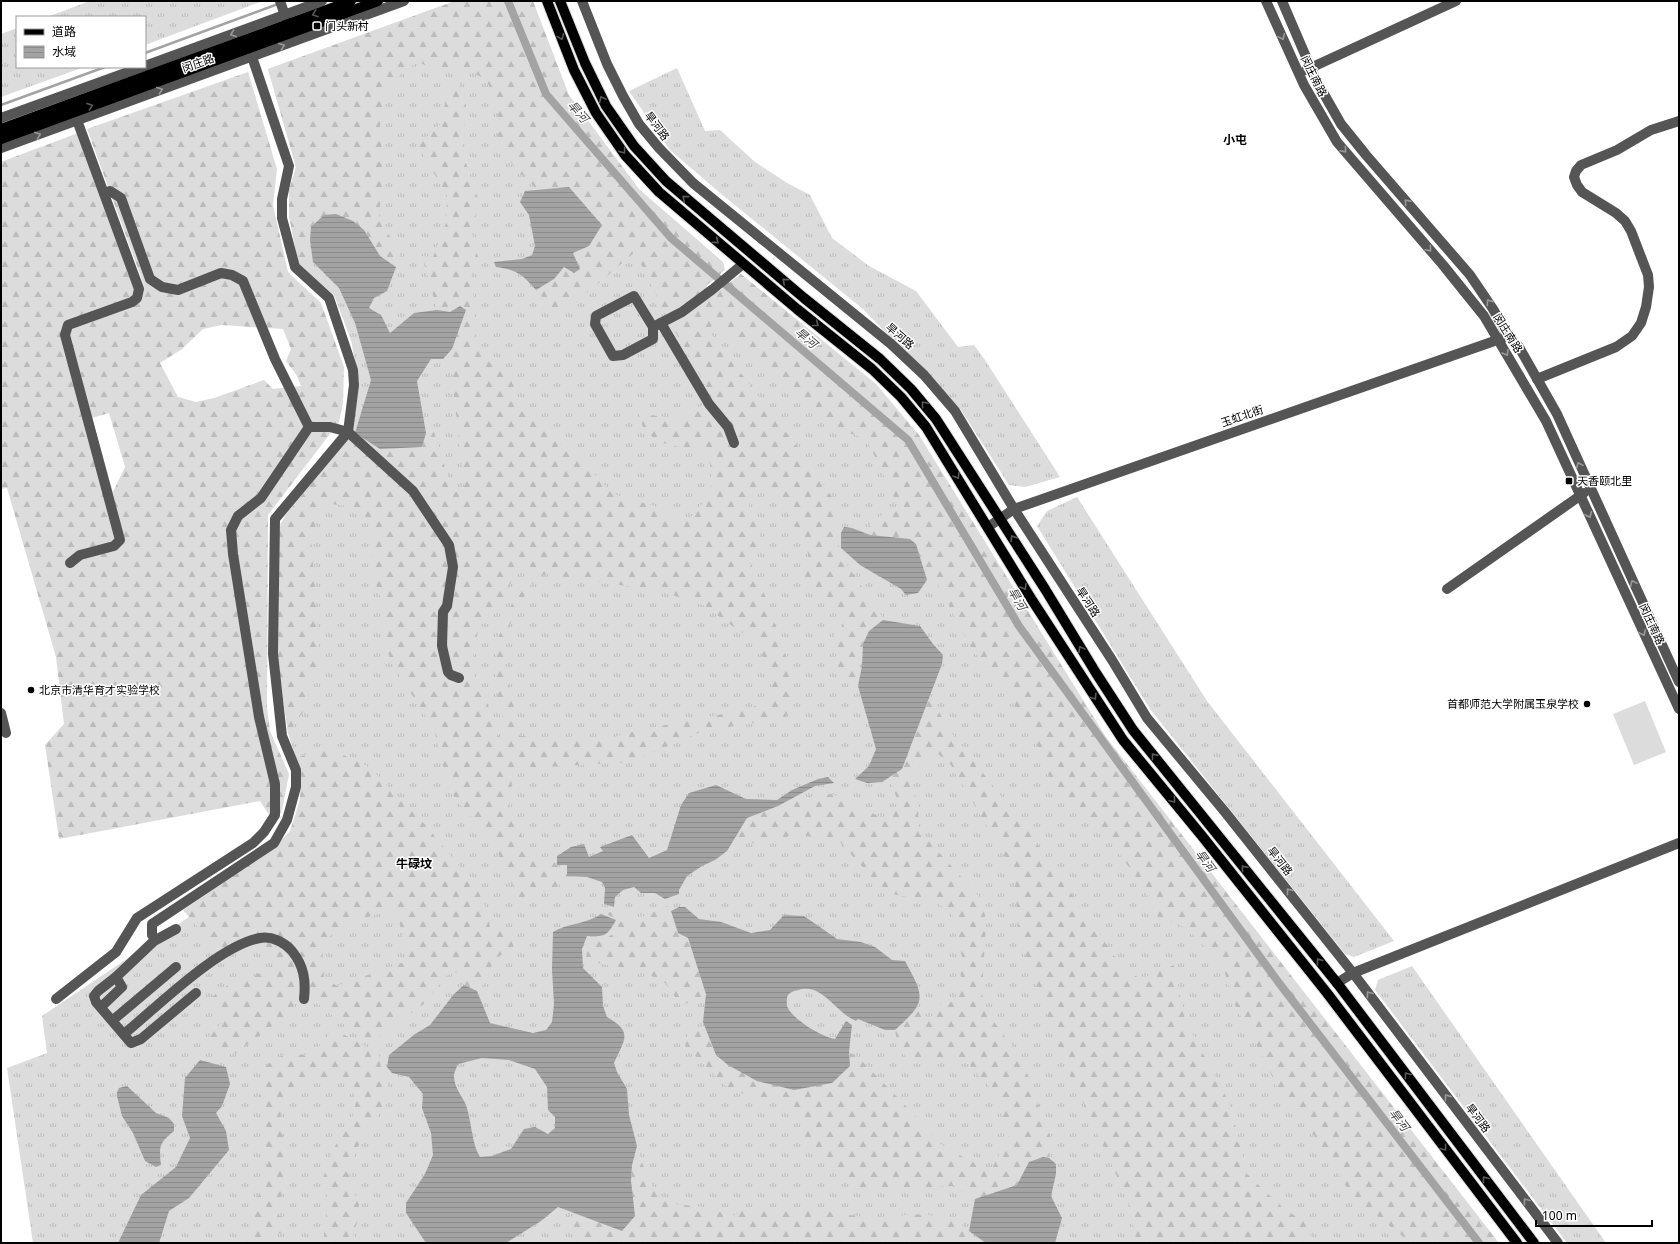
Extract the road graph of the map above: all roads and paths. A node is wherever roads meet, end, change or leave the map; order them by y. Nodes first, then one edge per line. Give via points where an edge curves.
1 (322, 1) edge
2 (351, 1) edge
3 (378, 1) edge
4 (404, 1) edge
5 (547, 1) edge
6 (560, 1) edge
7 (582, 1) edge
8 (1266, 1) edge
9 (1282, 1) edge
10 (1456, 1) edge
11 (284, 12) edge
12 (250, 52) junction
13 (146, 66) edge
14 (1311, 67) junction
15 (139, 68) edge
16 (1298, 73) junction
17 (76, 116) junction
18 (1, 118) edge
19 (1679, 121) edge
20 (1, 129) edge
21 (1, 139) edge
22 (1, 148) edge
23 (104, 193) junction
24 (740, 267) junction
25 (657, 325) junction
26 (1508, 336) junction
27 (1498, 340) junction
28 (1537, 379) junction
29 (309, 427) junction
30 (348, 432) junction
31 (947, 435) junction
32 (937, 442) junction
33 (734, 443) dead end
34 (1590, 489) junction
35 (1580, 496) junction
36 (1014, 509) junction
37 (1000, 518) junction
38 (988, 527) junction
39 (70, 563) dead end
40 (1447, 589) dead end
41 (459, 678) dead end
42 (1679, 682) edge
43 (1679, 709) edge
44 (1, 713) edge
45 (6, 733) dead end
46 (1679, 843) edge
47 (176, 929) dead end
48 (1296, 931) junction
49 (152, 935) dead end
50 (1284, 939) junction
51 (176, 967) dead end
52 (1353, 973) junction
53 (116, 977) junction
54 (1337, 983) junction
55 (196, 993) dead end
56 (56, 999) dead end
57 (304, 999) dead end
58 (101, 1007) junction
59 (113, 1020) junction
60 (124, 1034) junction
61 (1379, 1038) junction
62 (1367, 1046) junction
63 (1516, 1243) edge
64 (1534, 1243) edge
65 (1558, 1243) edge

1 - 11 street, 闵庄路
2 -> 11 main road, 闵庄路
3 - 12 main road, 闵庄路
12 -> 4 street, 闵庄路
5 -> 24 main road via 574,70 596,113 625,155 659,192
31 -> 6 main road via 911,389 880,359 666,181 634,146 606,106
7 - 36 street, 旱河路 via 607,64 623,96 639,124 659,148 693,183 891,344 924,375 955,411
8 -> 16 street, 闵庄南路
9 - 14 street, 闵庄南路
10 - 14 street
11 - 12 street
11 -> 13 street, 闵庄路
11 - 20 main road, 闵庄路
17 -> 12 main road, 闵庄路
12 - 30 street via 289,166 282,199 282,218 295,268 329,298 353,370 354,385
14 - 16 street
26 -> 14 street, 闵庄南路 via 1470,275 1352,138 1327,101
15 - 18 street
16 -> 27 street, 闵庄南路 via 1337,142 1443,265 1484,316
17 - 21 main road, 闵庄路
22 -> 17 street, 闵庄路
17 - 23 street
19 - 28 street via 1651,130 1618,150 1581,165 1576,171 1574,177 1582,192 1626,221 1650,287 1641,323 1632,336 1616,347
23 - 29 street via 110,191 121,198 150,279 162,287 178,290 221,274 232,275 243,281 275,359
23 - 39 street via 139,289 137,298 68,326 65,335 120,540 114,546 80,554
24 - 25 street via 682,312
24 -> 32 main road via 872,369 926,426
25 - 25 street via 634,296 596,316 595,324 613,356 623,355 653,339
25 - 33 street via 709,404 728,427
26 - 27 street, 玉虹北街
26 - 28 street, 闵庄南路 via 1518,347
27 -> 35 street, 闵庄南路 via 1546,421
27 - 36 street, 玉虹北街
34 -> 28 street, 闵庄南路 via 1557,414
29 - 30 street via 330,426
29 - 56 street via 261,498 238,516 231,530 232,554 259,717 275,784 275,815 253,843 137,918 116,952
30 - 41 street via 413,491 449,545 453,567 447,606 443,612 442,646 448,672
30 - 49 street via 276,519 273,654 282,736 296,770 296,787 287,820 274,843 152,924
31 - 32 main road
31 - 37 main road
32 -> 38 main road
34 - 35 street
42 -> 34 street, 闵庄南路
35 - 40 street
35 -> 43 street, 闵庄南路
36 - 37 street, 玉虹北街
52 -> 36 street, 旱河路 via 1226,812 1147,718
37 - 38 street, 玉虹北街
48 -> 37 main road via 1133,730
38 -> 50 main road via 1123,740
44 - 45 street
46 - 52 street
47 - 53 street via 154,941
48 - 50 main road
54 -> 48 main road
50 - 62 main road
51 - 59 street
52 - 54 street
65 -> 52 street, 旱河路
53 - 58 street via 122,987
53 - 58 street via 94,996
54 - 61 main road
55 - 60 street via 141,1039 131,1043
57 - 60 street via 306,982 300,960 289,947 275,939 260,938 222,954
58 - 59 street
59 - 60 street
61 - 62 main road
64 -> 61 main road
62 -> 63 main road

